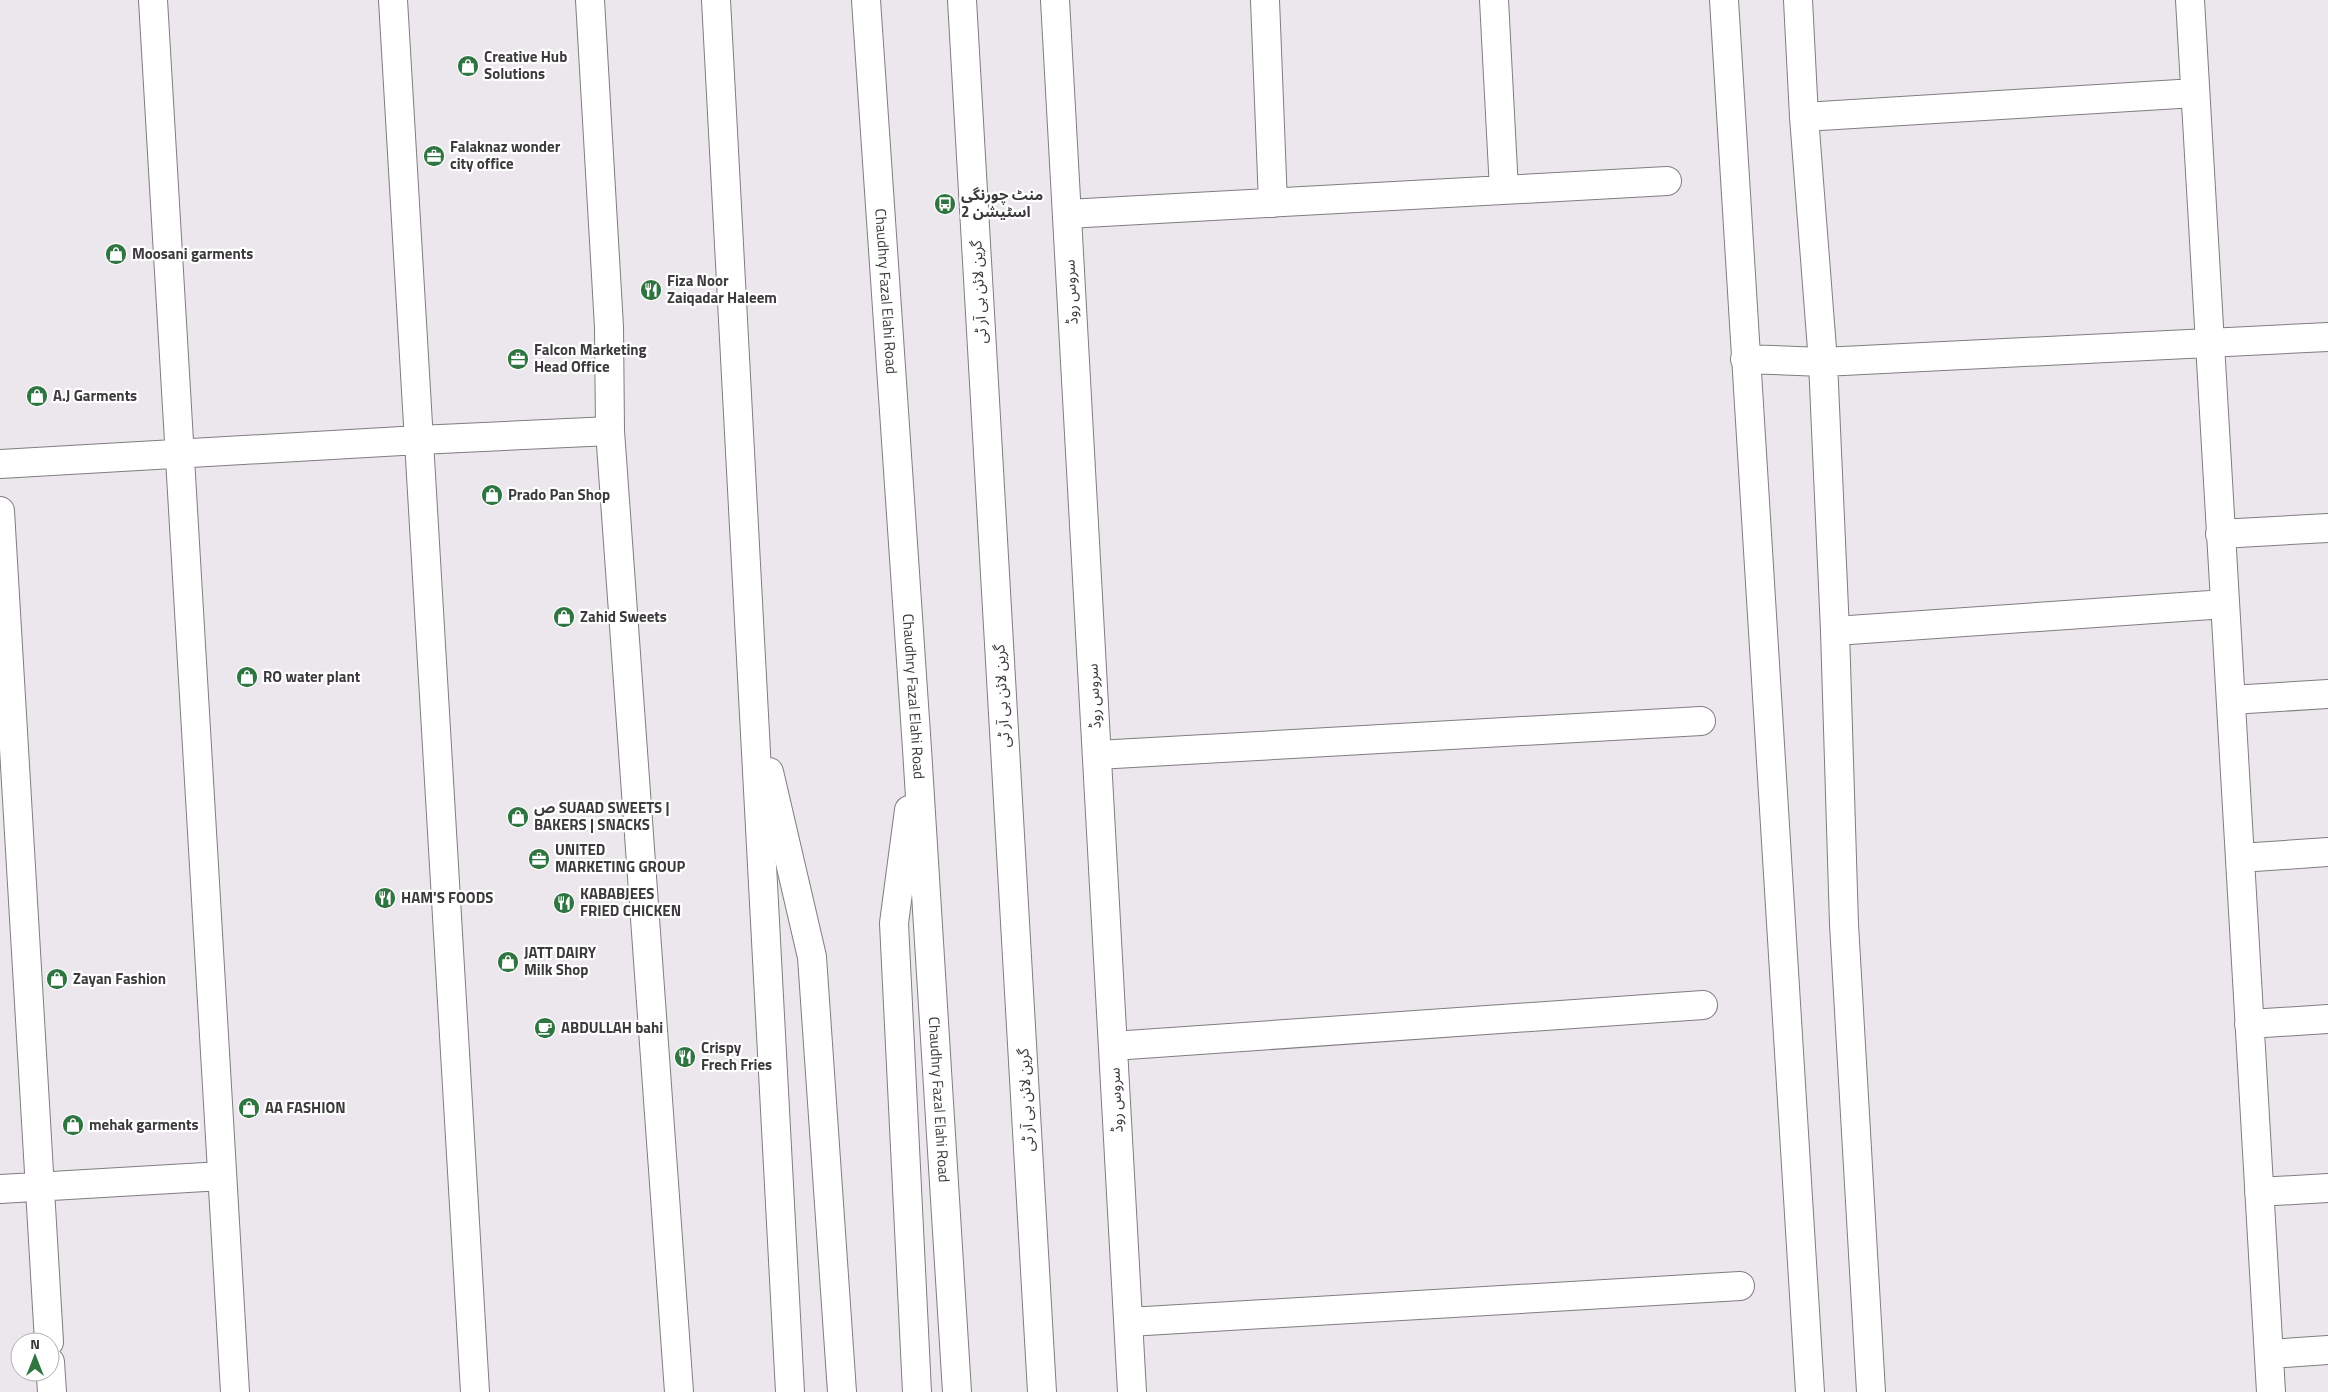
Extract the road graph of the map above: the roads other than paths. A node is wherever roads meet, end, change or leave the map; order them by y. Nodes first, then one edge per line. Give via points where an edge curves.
1 (153, 0) edge
2 (394, 0) edge
3 (590, 0) edge
4 (716, 0) edge
5 (866, 0) edge
6 (962, 0) edge
7 (1055, 0) edge
8 (1265, 0) edge
9 (1494, 0) edge
10 (1724, 0) edge
11 (1798, 0) edge
12 (2190, 0) edge
13 (2195, 94) junction
14 (1804, 117) junction
15 (1667, 181) dead end
16 (1504, 190) junction
17 (1273, 203) junction
18 (1067, 214) junction
19 (2328, 337) edge
20 (2210, 343) junction
21 (1745, 360) junction
22 (1823, 362) junction
23 (610, 431) junction
24 (419, 440) junction
25 (179, 454) junction
26 (0, 464) edge
27 (0, 511) edge
28 (2328, 528) edge
29 (2220, 534) junction
30 (2225, 604) junction
31 (1835, 631) junction
32 (2328, 694) edge
33 (2231, 700) junction
34 (752, 701) junction
35 (1701, 721) dead end
36 (917, 749) junction
37 (1097, 755) junction
38 (2328, 852) edge
39 (2240, 858) junction
40 (1702, 1005) dead end
41 (2328, 1019) edge
42 (2249, 1024) junction
43 (1113, 1046) junction
44 (222, 1176) junction
45 (40, 1187) junction
46 (2328, 1188) edge
47 (0, 1189) edge
48 (2259, 1192) junction
49 (1740, 1286) dead end
50 (1129, 1322) junction
51 (48, 1332) edge
52 (2328, 1350) edge
53 (2269, 1354) junction
54 (235, 1392) edge
55 (475, 1392) edge
56 (679, 1392) edge
57 (790, 1392) edge
58 (842, 1392) edge
59 (917, 1392) edge
60 (957, 1392) edge
61 (1042, 1392) edge
62 (1132, 1392) edge
63 (1810, 1392) edge
64 (1871, 1392) edge
65 (2270, 1392) edge

1 - 25 street
2 - 24 street
3 - 23 street via 609,327
4 - 34 street
5 - 36 street, Chaudhry Fazal Elahi Road
6 - 61 street, گرین لائن بی آر ٹی
7 - 18 street, سروس روڈ
8 - 17 street
9 - 16 street
10 - 21 street
11 - 14 street
12 - 13 street
13 - 14 street
13 - 20 street
14 - 22 street
15 - 16 street
16 - 17 street
17 - 18 street
18 - 37 street, سروس روڈ
19 - 20 street
20 - 22 street
20 - 29 street
21 - 22 street
21 - 63 street
22 - 31 street
23 - 24 street
23 - 56 street
24 - 25 street
24 - 55 street
25 - 26 street
25 - 44 street
27 - 45 street
28 - 29 street
29 - 30 street
30 - 31 street
30 - 33 street
31 - 64 street via 1844,924
32 - 33 street
33 - 39 street
34 - 57 street
34 - 58 street via 812,957
35 - 37 street
36 - 59 street via 894,923
36 - 60 street, Chaudhry Fazal Elahi Road
37 - 43 street, سروس روڈ
38 - 39 street
39 - 42 street
40 - 43 street
41 - 42 street
42 - 48 street
43 - 50 street, سروس روڈ
44 - 45 street
44 - 54 street
45 - 47 street
45 - 51 street
46 - 48 street
48 - 53 street
49 - 50 street
50 - 62 street, سروس روڈ
52 - 53 street
53 - 65 street

